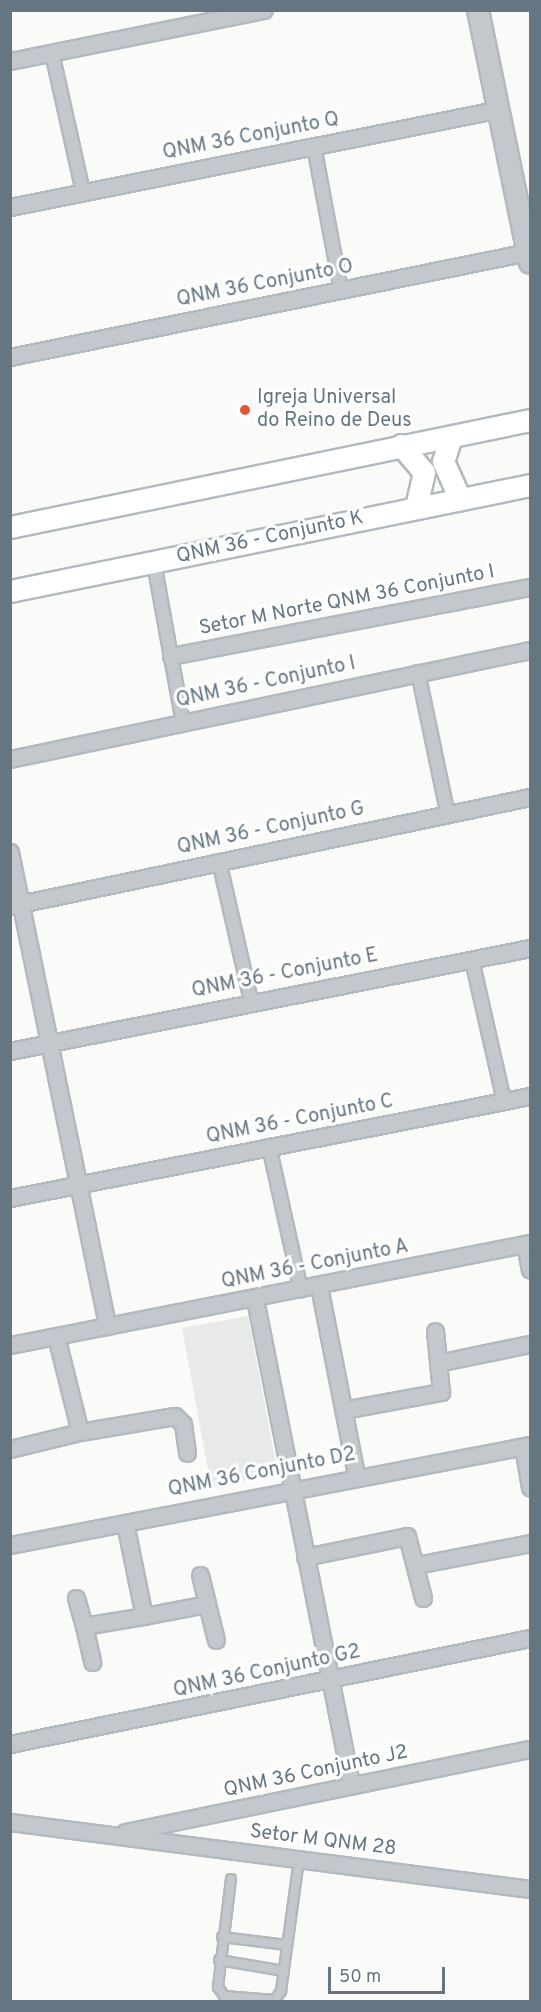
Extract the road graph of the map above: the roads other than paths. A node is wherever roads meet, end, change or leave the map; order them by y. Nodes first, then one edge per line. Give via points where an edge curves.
1 (264, 10) edge
2 (478, 10) edge
3 (52, 52) junction
4 (10, 61) edge
5 (499, 109) junction
6 (314, 146) junction
7 (83, 192) junction
8 (10, 207) edge
9 (529, 258) edge
10 (341, 290) junction
11 (10, 357) edge
12 (531, 420) edge
13 (451, 437) junction
14 (401, 445) junction
15 (531, 485) edge
16 (460, 499) junction
17 (416, 506) junction
18 (10, 527) edge
19 (154, 563) junction
20 (531, 587) edge
21 (10, 591) edge
22 (531, 650) edge
23 (171, 656) junction
24 (418, 672) junction
25 (183, 722) junction
26 (10, 759) edge
27 (531, 797) edge
28 (448, 815) junction
29 (10, 852) edge
30 (219, 861) junction
31 (15, 905) edge
32 (531, 948) edge
33 (472, 960) junction
34 (251, 1001) junction
35 (47, 1043) junction
36 (10, 1051) edge
37 (531, 1096) edge
38 (504, 1101) junction
39 (269, 1146) junction
40 (77, 1186) junction
41 (10, 1198) edge
42 (528, 1244) edge
43 (531, 1270) edge
44 (319, 1286) junction
45 (301, 1290) junction
46 (255, 1299) junction
47 (107, 1326) junction
48 (435, 1331) dead end
49 (56, 1336) junction
50 (531, 1344) edge
51 (10, 1345) edge
52 (442, 1362) junction
53 (343, 1410) junction
54 (80, 1432) junction
55 (527, 1446) edge
56 (10, 1449) edge
57 (187, 1453) dead end
58 (356, 1475) junction
59 (531, 1487) edge
60 (292, 1488) junction
61 (125, 1522) junction
62 (531, 1543) edge
63 (10, 1545) edge
64 (305, 1557) junction
65 (416, 1565) junction
66 (200, 1575) dead end
67 (76, 1598) dead end
68 (423, 1598) dead end
69 (207, 1604) junction
70 (144, 1616) junction
71 (84, 1626) junction
72 (531, 1638) edge
73 (216, 1640) dead end
74 (92, 1662) dead end
75 (330, 1680) junction
76 (10, 1743) edge
77 (531, 1749) edge
78 (351, 1786) junction
79 (10, 1822) edge
80 (110, 1834) junction
81 (300, 1859) junction
82 (231, 1879) dead end
83 (531, 1889) edge
84 (222, 1937) junction
85 (287, 1945) junction
86 (219, 1960) junction
87 (284, 1971) junction

1 - 3 street
2 - 5 street
3 - 4 street
3 - 7 street
5 - 6 street, QNM 36 Conjunto Q
5 - 9 street
6 - 7 street, QNM 36 Conjunto Q
6 - 10 street
7 - 8 street, QNM 36 Conjunto Q
9 - 10 street, QNM 36 Conjunto O
10 - 11 street, QNM 36 Conjunto O
12 - 13 main road
13 - 14 main road
13 - 16 main road via 443,461
14 - 17 main road via 424,472
14 - 18 main road
15 - 16 main road, QNM 36 - Conjunto K
16 - 17 main road, QNM 36 - Conjunto K
17 - 19 main road, QNM 36 - Conjunto K
19 - 21 main road, QNM 36 - Conjunto K
19 - 23 street
20 - 23 street, Setor M Norte QNM 36 Conjunto I
22 - 24 street, QNM 36 - Conjunto I
23 - 25 street
24 - 25 street, QNM 36 - Conjunto I
24 - 28 street
25 - 26 street, QNM 36 - Conjunto I
27 - 28 street, QNM 36 - Conjunto G
28 - 30 street, QNM 36 - Conjunto G
29 - 31 street
30 - 31 street, QNM 36 - Conjunto G
30 - 34 street
31 - 35 street
32 - 33 street, QNM 36 - Conjunto E
33 - 34 street, QNM 36 - Conjunto E
33 - 38 street
34 - 35 street, QNM 36 - Conjunto E
35 - 36 street, QNM 36 - Conjunto E
35 - 40 street
37 - 38 street, QNM 36 - Conjunto C
38 - 39 street, QNM 36 - Conjunto C
39 - 40 street, QNM 36 - Conjunto C
39 - 45 street
40 - 41 street, QNM 36 - Conjunto C
40 - 47 street
42 - 43 street
42 - 44 street, QNM 36 - Conjunto A
44 - 45 street, QNM 36 - Conjunto A
44 - 53 street
45 - 46 street, QNM 36 - Conjunto A
46 - 47 street, QNM 36 - Conjunto A
46 - 60 street
47 - 49 street, QNM 36 - Conjunto A
48 - 52 street
49 - 51 street, QNM 36 - Conjunto A
49 - 54 street
50 - 52 street
52 - 53 street via 443,1386 437,1394
53 - 58 street
54 - 56 street
54 - 57 street via 175,1416 183,1424
55 - 58 street, QNM 36 Conjunto D2
55 - 59 street, QNM 36 Conjunto D2
58 - 60 street, QNM 36 Conjunto D2
60 - 61 street, QNM 36 Conjunto D2
60 - 64 street
61 - 63 street, QNM 36 Conjunto D2
61 - 70 street
62 - 65 street
64 - 65 street via 402,1535 412,1543
64 - 75 street
65 - 68 street
66 - 69 street
67 - 71 street
69 - 70 street
69 - 73 street
70 - 71 street
71 - 74 street
72 - 75 street, QNM 36 Conjunto G2
75 - 76 street, QNM 36 Conjunto G2
75 - 78 street
77 - 78 street, QNM 36 Conjunto J2
78 - 80 street, QNM 36 Conjunto J2
79 - 80 street, Setor M QNM 28
80 - 81 street, Setor M QNM 28
81 - 83 street, Setor M QNM 28
81 - 85 lane
82 - 84 lane
84 - 85 lane
84 - 86 lane
85 - 87 lane
86 - 87 lane
86 - 87 lane via 218,1987 224,1996 275,2000

